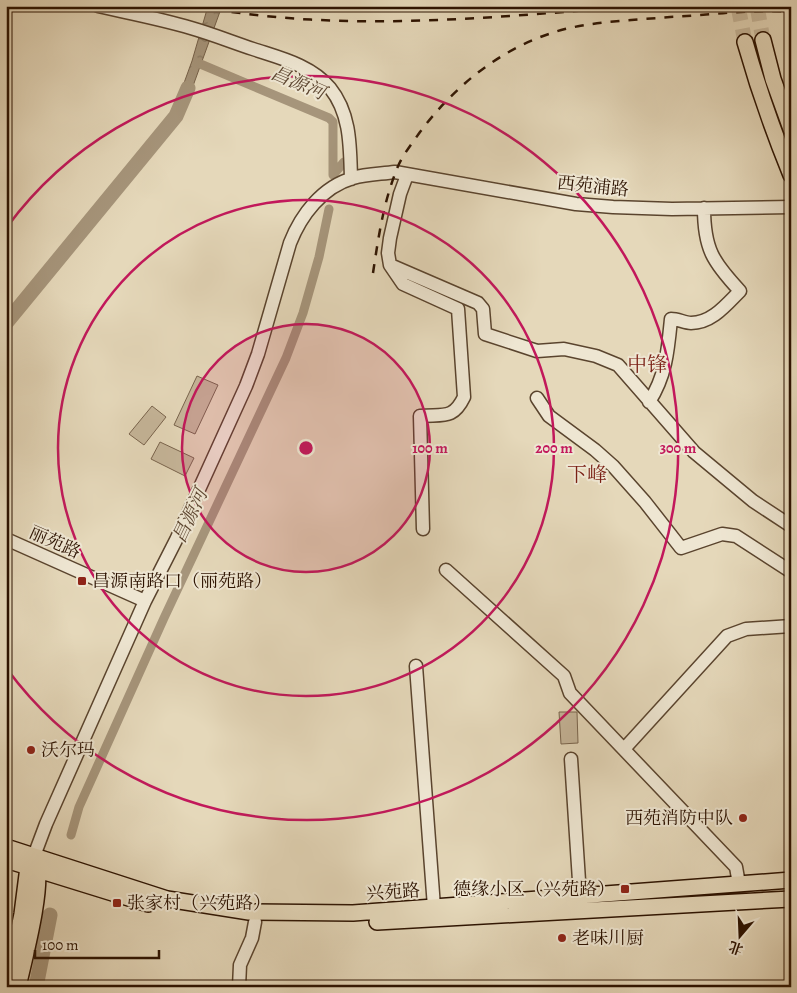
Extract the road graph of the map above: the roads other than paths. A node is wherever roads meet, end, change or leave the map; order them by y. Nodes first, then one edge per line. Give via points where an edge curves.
1 (98, 6) edge
2 (763, 40) tunnel mouth
3 (745, 42) tunnel mouth
4 (791, 129) edge
5 (401, 174) junction
6 (791, 175) edge
7 (351, 179) junction
8 (791, 207) edge
9 (704, 208) junction
10 (390, 266) junction
11 (537, 398) dead end
12 (649, 402) junction
13 (791, 526) edge
14 (423, 529) dead end
15 (6, 540) edge
16 (446, 570) dead end
17 (791, 571) edge
18 (145, 601) junction
19 (791, 626) edge
20 (416, 666) dead end
21 (624, 749) junction
22 (571, 759) dead end
23 (6, 848) edge
24 (6, 860) edge
25 (34, 864) junction
26 (791, 880) edge
27 (739, 884) junction
28 (580, 896) junction
29 (791, 899) edge
30 (434, 907) junction
31 (255, 922) junction
32 (7, 987) edge
33 (18, 987) edge
34 (239, 987) edge

1 - 7 street via 192,28 315,74 330,88 347,123
2 - 4 main road
3 - 6 main road
5 - 7 street, 西苑浦路
5 - 9 street, 西苑浦路 via 576,204
5 - 10 street via 388,253
7 - 18 street via 315,203 296,228 246,386
8 - 9 street, 西苑浦路
9 - 12 street via 707,244 719,269 740,291 716,315 704,321 672,320 665,366 658,388
10 - 12 street via 478,303 483,309 485,334 537,351 564,350 596,356 618,365
10 - 14 street via 403,284 458,309 464,397 452,414 420,416
11 - 17 street via 549,416 613,466 681,548 722,534 736,536
12 - 13 street via 694,452 753,501
15 - 18 street, 丽苑路
16 - 21 street via 564,676 570,692
18 - 25 street via 46,824
19 - 21 street via 746,629 727,636
20 - 30 street
21 - 27 street via 736,868
22 - 28 street
23 - 25 main road, 兴苑路
24 - 25 main road, 兴苑路
25 - 30 main road, 兴苑路 via 167,899 249,912 352,913
25 - 31 main road, 兴苑路 via 163,908
25 - 32 main road
25 - 33 main road via 33,916
26 - 27 main road, 兴苑路
27 - 28 main road, 兴苑路
28 - 30 main road, 兴苑路
29 - 31 main road, 兴苑路 via 352,923
31 - 34 street via 240,965

